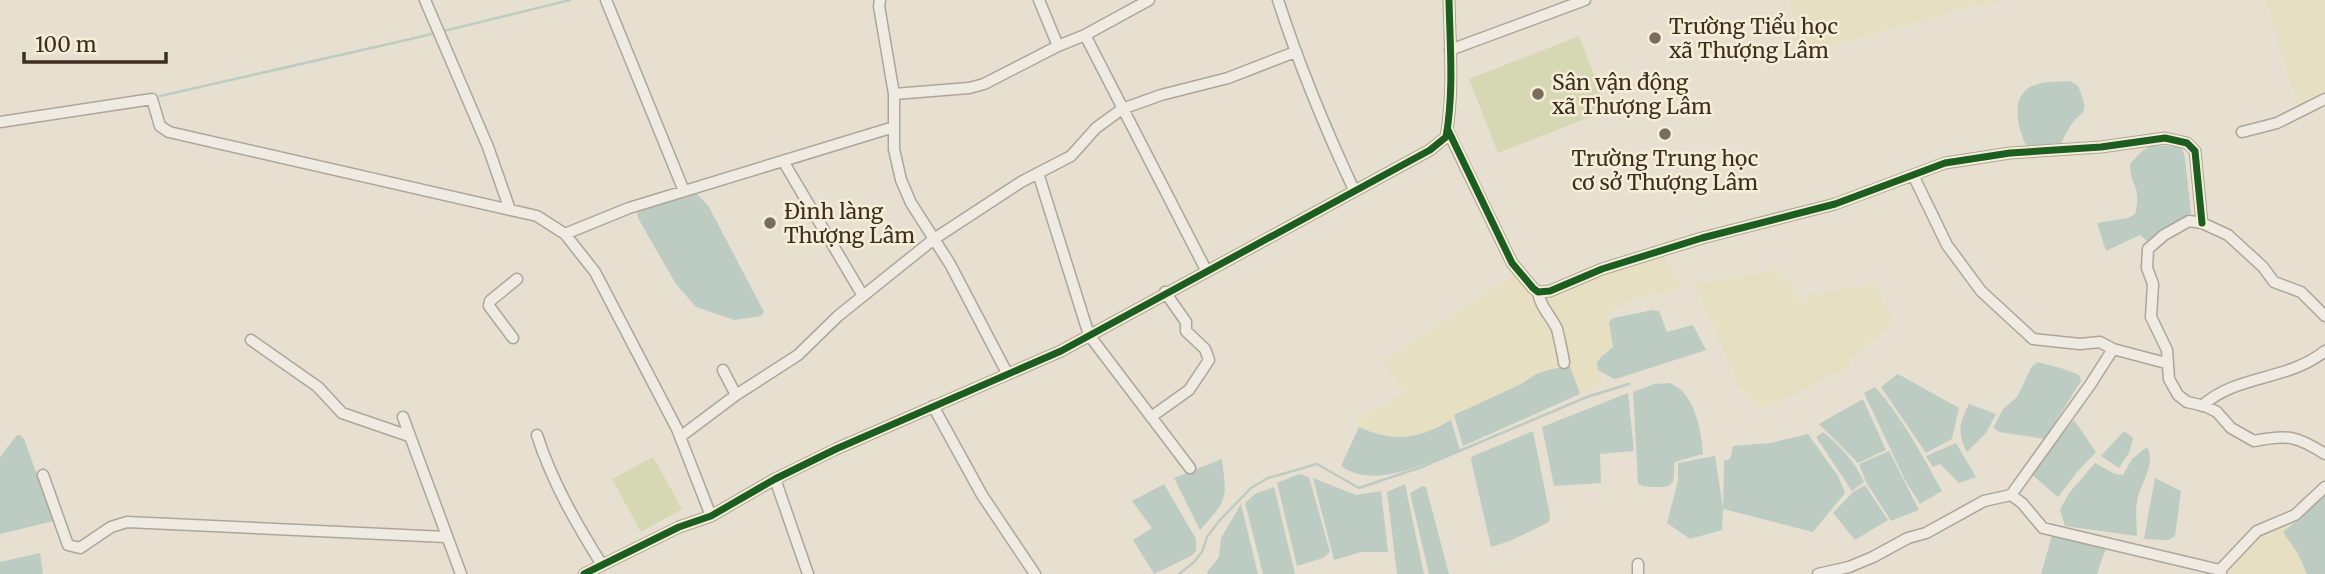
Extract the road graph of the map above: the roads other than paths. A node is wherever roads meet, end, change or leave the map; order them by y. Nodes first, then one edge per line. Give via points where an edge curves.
1 (425, 0) edge
2 (606, 0) edge
3 (880, 0) edge
4 (1039, 0) edge
5 (1149, 0) edge
6 (1278, 0) edge
7 (1449, 0) edge
8 (1585, 0) edge
9 (1085, 35) junction
10 (1058, 46) junction
11 (1450, 50) junction
12 (1295, 52) junction
13 (894, 94) junction
14 (2325, 99) edge
15 (1122, 108) junction
16 (0, 122) edge
17 (894, 127) junction
18 (1448, 130) junction
19 (2242, 132) dead end
20 (783, 161) junction
21 (1038, 173) junction
22 (1913, 175) junction
23 (1354, 190) junction
24 (684, 191) junction
25 (510, 210) junction
26 (2202, 223) junction
27 (565, 234) junction
28 (934, 239) junction
29 (1206, 270) junction
30 (517, 279) dead end
31 (1165, 292) junction
32 (1538, 292) junction
33 (863, 296) junction
34 (2325, 316) edge
35 (1089, 335) junction
36 (513, 338) dead end
37 (251, 340) dead end
38 (2113, 349) junction
39 (2325, 351) edge
40 (1564, 363) dead end
41 (2166, 363) junction
42 (723, 370) dead end
43 (1007, 373) junction
44 (736, 395) junction
45 (2202, 405) junction
46 (933, 406) junction
47 (402, 417) dead end
48 (1152, 417) junction
49 (537, 435) dead end
50 (409, 436) junction
51 (680, 437) junction
52 (2325, 454) edge
53 (1190, 468) dead end
54 (43, 475) dead end
55 (775, 479) junction
56 (2325, 487) edge
57 (2011, 495) junction
58 (711, 516) junction
59 (446, 537) junction
60 (602, 565) junction
61 (1850, 571) edge
62 (2220, 572) edge
63 (461, 574) edge
64 (584, 574) edge
65 (808, 574) edge
66 (1035, 574) edge
67 (1818, 574) edge

1 - 25 street
2 - 24 street
3 - 13 street
4 - 10 street
5 - 9 street
6 - 12 street
7 - 11 street
8 - 11 street
9 - 10 street
9 - 15 street
10 - 13 street via 984,84
11 - 18 street
12 - 15 street via 1227,78
12 - 23 street
13 - 17 street
14 - 19 street via 2277,123
15 - 21 street via 1071,156
15 - 29 street
16 - 25 street via 152,99 160,125 169,132
17 - 20 street
17 - 28 street via 901,180
18 - 23 street via 1447,137 1430,150
18 - 32 street via 1512,263
20 - 24 street
20 - 33 street
21 - 28 street
21 - 35 street
22 - 26 street via 1945,163 2010,153 2165,138 2195,151
22 - 32 street via 1835,204 1702,238
22 - 38 street via 1947,245 1980,291 2017,327 2033,340 2100,342
23 - 29 street
24 - 27 street
25 - 27 street via 537,216
26 - 34 street via 2228,235 2274,282 2301,292
26 - 41 street via 2189,221 2148,249 2151,317 2167,350
27 - 51 street via 595,272
28 - 33 street
28 - 43 street
29 - 31 street
30 - 36 street via 489,306
31 - 35 street
31 - 48 street via 1186,322 1186,331 1205,349 1209,360 1189,390
32 - 40 street via 1558,332
33 - 44 street via 798,355
35 - 43 street
35 - 48 street
37 - 50 street via 318,387 342,413
38 - 41 street
38 - 57 street
39 - 45 street via 2289,371 2214,394
41 - 45 street via 2178,395
42 - 44 street
43 - 46 street
44 - 51 street
45 - 52 street via 2254,441 2278,436 2303,440
46 - 55 street
46 - 66 street via 982,495
47 - 50 street
48 - 53 street
49 - 60 street via 567,508
50 - 59 street
51 - 58 street
54 - 59 street via 68,545 80,548 127,522
55 - 58 street
55 - 65 street
56 - 62 street via 2295,515 2256,531
57 - 61 street via 1984,501
57 - 62 street via 2043,528
58 - 60 street
59 - 63 street
60 - 64 street
61 - 67 street

